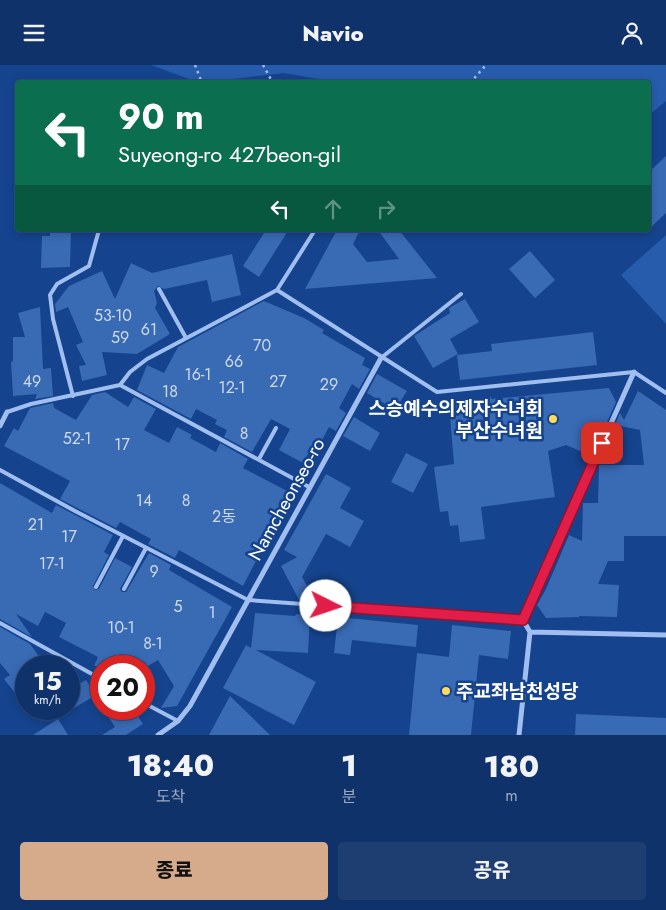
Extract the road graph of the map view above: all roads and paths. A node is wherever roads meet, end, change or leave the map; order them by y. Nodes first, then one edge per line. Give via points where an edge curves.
1 (195, 65) edge
2 (263, 65) edge
3 (486, 65) edge
4 (201, 80) edge
5 (271, 80) edge
6 (473, 80) edge
7 (98, 232) edge
8 (314, 232) edge
9 (159, 289) dead end
10 (277, 290) junction
11 (461, 294) dead end
12 (186, 338) junction
13 (381, 358) junction
14 (634, 372) junction
15 (120, 385) junction
16 (666, 393) edge
17 (73, 396) junction
18 (7, 412) joint
19 (0, 426) edge
20 (276, 428) dead end
21 (259, 459) junction
22 (0, 470) edge
23 (309, 487) junction
24 (123, 537) junction
25 (146, 548) junction
26 (96, 587) dead end
27 (124, 589) dead end
28 (248, 600) junction
29 (523, 620) junction
30 (0, 623) edge
31 (530, 632) junction
32 (666, 635) edge
33 (90, 673) edge
34 (155, 709) edge
35 (178, 721) junction
36 (158, 735) edge
37 (519, 735) edge

1 - 4 path
2 - 5 path
3 - 6 path
7 - 17 lane via 89,266 57,283 50,295
8 - 10 lane
9 - 12 lane
10 - 12 lane
10 - 13 lane
11 - 13 lane, Namcheonseo-ro
12 - 15 lane via 147,359
13 - 14 lane via 437,392
13 - 23 street, Namcheonseo-ro
14 - 16 lane
14 - 29 street
15 - 17 lane
15 - 21 lane
17 - 18 lane
18 - 19 street
20 - 21 lane
21 - 23 lane
22 - 24 lane
23 - 28 street, Namcheonseo-ro
24 - 25 lane
24 - 26 lane
25 - 27 lane
25 - 28 lane
28 - 29 lane
28 - 35 street, Namcheonseo-ro
29 - 31 street
30 - 33 lane
31 - 32 street
31 - 37 street
34 - 35 lane
35 - 36 street, Namcheonseo-ro

